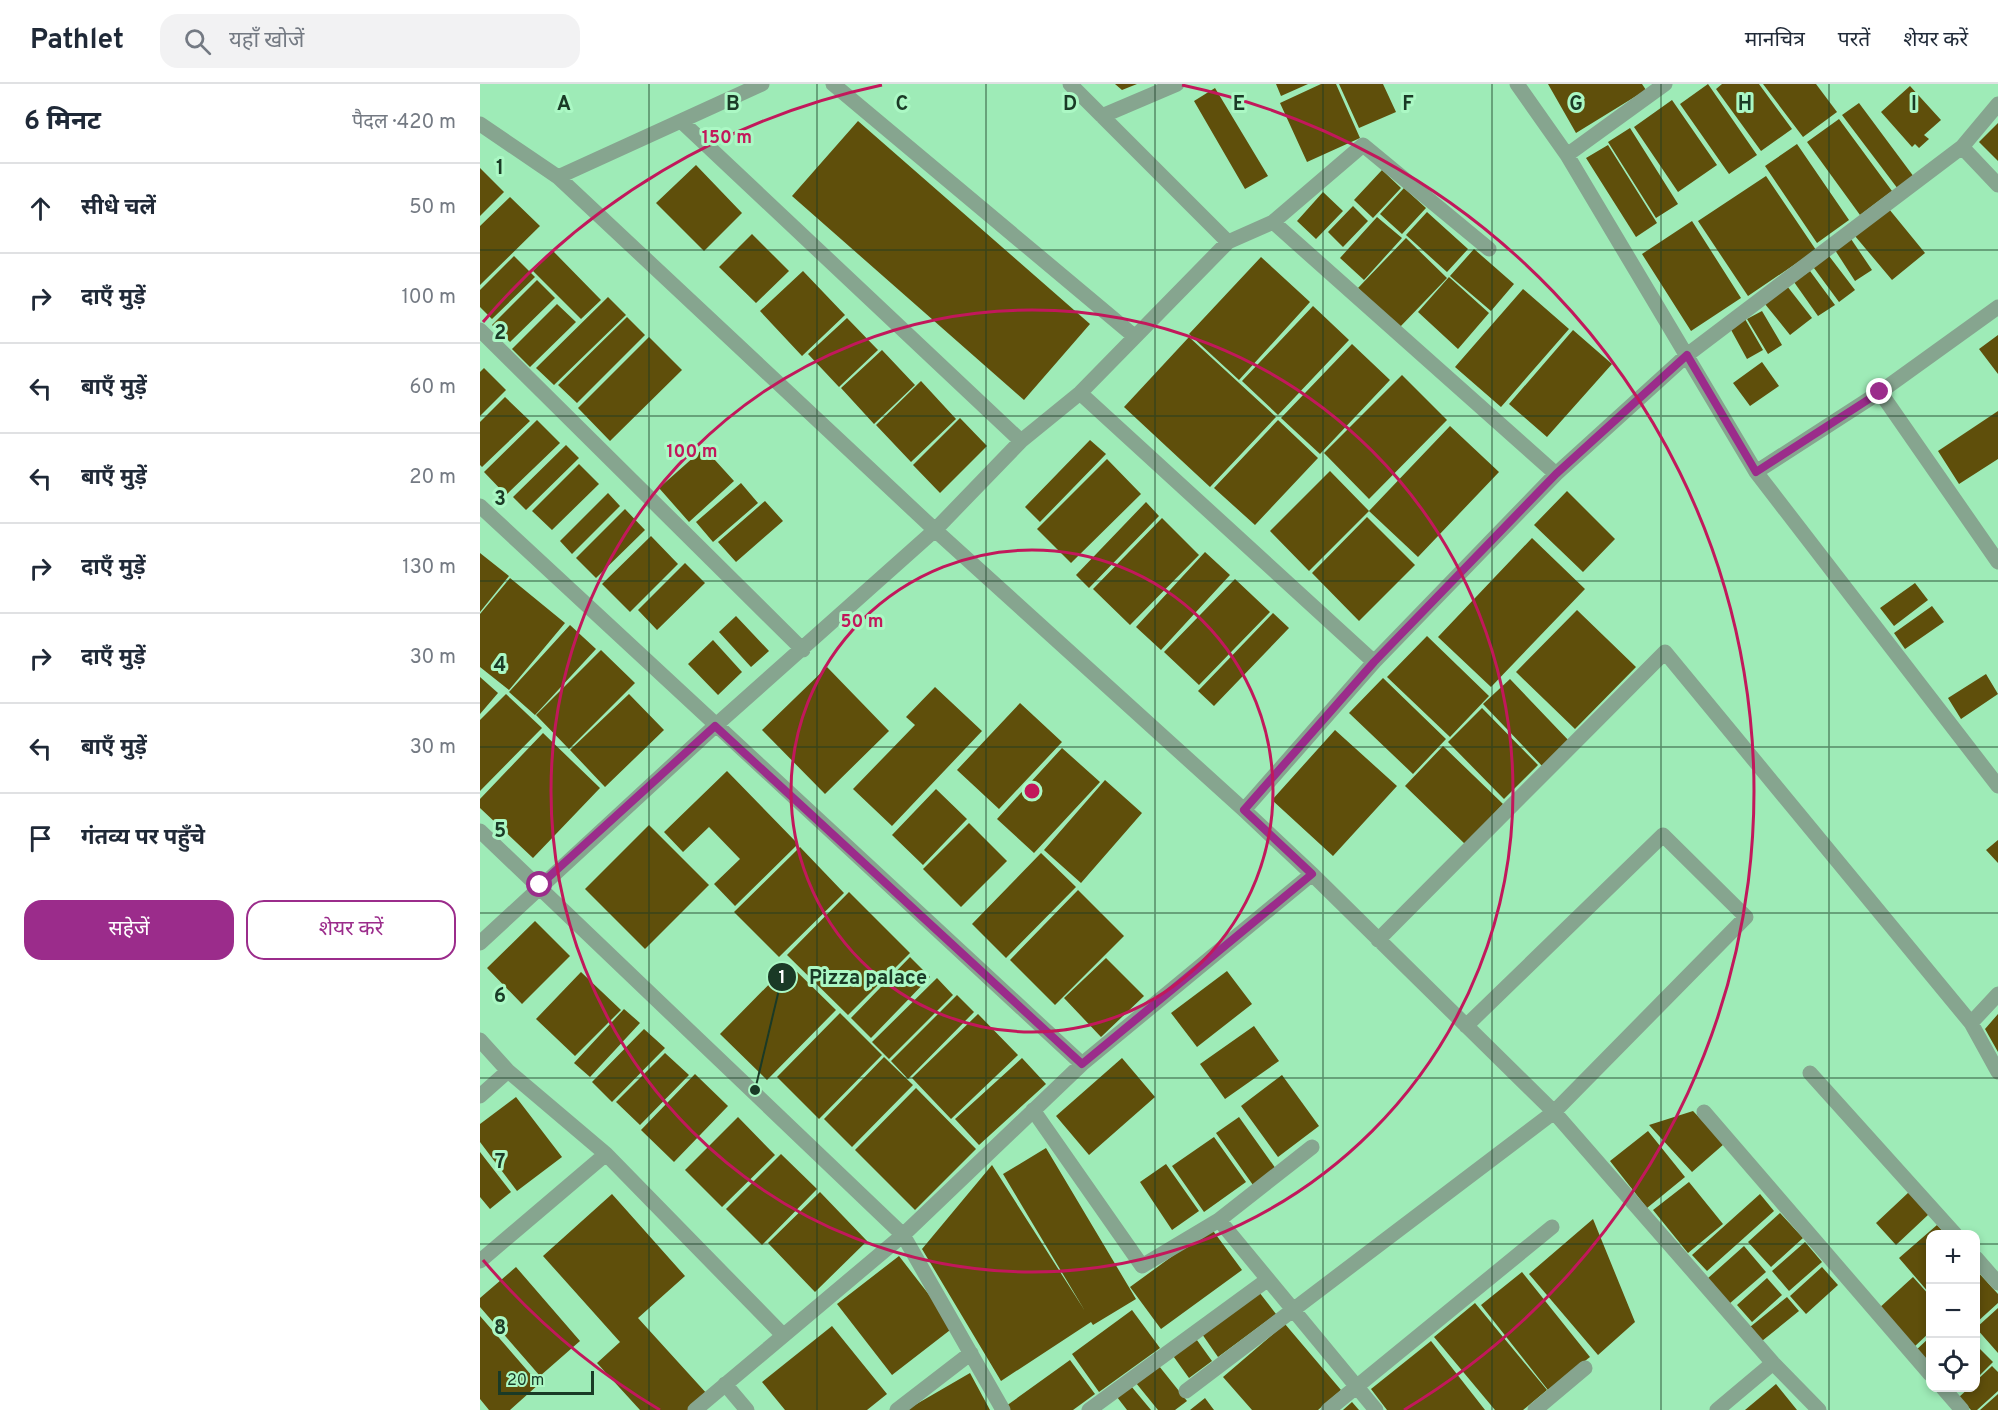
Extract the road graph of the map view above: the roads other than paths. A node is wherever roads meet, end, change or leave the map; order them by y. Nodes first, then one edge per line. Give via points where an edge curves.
1 (762, 84) edge
2 (833, 84) edge
3 (1070, 84) edge
4 (1177, 84) edge
5 (1517, 84) edge
6 (1665, 84) edge
7 (1998, 104) edge
8 (1102, 116) junction
9 (681, 121) junction
10 (480, 124) edge
11 (1962, 147) junction
12 (1568, 155) junction
13 (558, 177) junction
14 (1998, 186) edge
15 (1274, 222) junction
16 (1228, 242) junction
17 (1489, 249) dead end
18 (1998, 307) edge
19 (480, 330) edge
20 (1134, 336) junction
21 (1687, 355) junction
22 (1880, 392) junction
23 (1080, 393) junction
24 (1021, 441) junction
25 (1756, 472) junction
26 (1556, 474) junction
27 (480, 506) edge
28 (935, 530) junction
29 (1998, 562) edge
30 (803, 650) junction
31 (1374, 662) junction
32 (715, 726) junction
33 (1997, 781) edge
34 (1244, 810) junction
35 (480, 831) edge
36 (1312, 874) junction
37 (540, 885) junction
38 (1378, 940) junction
39 (480, 943) edge
40 (1998, 994) edge
41 (1971, 1023) junction
42 (1466, 1026) junction
43 (480, 1040) edge
44 (1082, 1064) junction
45 (508, 1071) junction
46 (1998, 1072) edge
47 (1810, 1073) dead end
48 (480, 1096) edge
49 (1033, 1110) junction
50 (1554, 1112) junction
51 (1704, 1112) dead end
52 (1312, 1147) dead end
53 (606, 1154) junction
54 (1219, 1220) junction
55 (1551, 1227) dead end
56 (1951, 1230) edge
57 (903, 1235) junction
58 (480, 1262) edge
59 (1980, 1263) edge
60 (1267, 1280) junction
61 (1998, 1283) edge
62 (1292, 1310) junction
63 (782, 1334) junction
64 (971, 1353) junction
65 (1773, 1362) junction
66 (1585, 1368) dead end
67 (1926, 1369) edge
68 (725, 1384) junction
69 (1356, 1387) junction
70 (1186, 1391) dead end
71 (1946, 1392) edge
72 (695, 1410) edge
73 (747, 1410) edge
74 (897, 1410) edge
75 (1003, 1410) edge
76 (1089, 1410) edge
77 (1328, 1410) edge
78 (1376, 1410) edge
79 (1534, 1410) edge
80 (1717, 1410) edge
81 (1819, 1410) edge
82 (1962, 1410) edge

1 - 9 street
2 - 20 street
3 - 8 street
4 - 8 street
5 - 12 street
6 - 12 street
7 - 11 street
8 - 16 street
9 - 13 street
9 - 24 street
10 - 13 street
11 - 14 street
11 - 21 street
12 - 21 street
13 - 28 street
15 - 16 street
15 - 17 street via 1363,145
15 - 26 street
16 - 20 street
18 - 22 street
19 - 30 street
20 - 23 street
21 - 25 street
21 - 26 street
22 - 25 street
22 - 29 street
23 - 24 street
23 - 31 street
24 - 28 street
25 - 33 street
26 - 31 street
27 - 32 street
28 - 30 street
28 - 34 street
30 - 32 street
31 - 34 street
32 - 37 street
32 - 44 street
34 - 36 street
35 - 37 street
36 - 38 street
36 - 44 street
37 - 39 street
37 - 57 street
38 - 41 street via 1665,652
38 - 42 street
40 - 41 street
41 - 46 street
42 - 50 street
42 - 50 street via 1663,835 1746,917
43 - 45 street
44 - 49 street
45 - 48 street
45 - 53 street
47 - 56 street
49 - 54 street via 1142,1266
49 - 57 street
50 - 62 street
50 - 65 street
51 - 67 street
52 - 54 street
53 - 58 street
53 - 63 street
54 - 60 street
55 - 69 street
57 - 63 street
57 - 64 street
59 - 61 street
60 - 62 street
60 - 76 street
62 - 69 street
62 - 70 street
63 - 68 street
64 - 74 street
64 - 75 street
65 - 80 street
65 - 81 street
66 - 79 street
68 - 72 street
68 - 73 street
69 - 77 street
69 - 78 street
71 - 82 street

